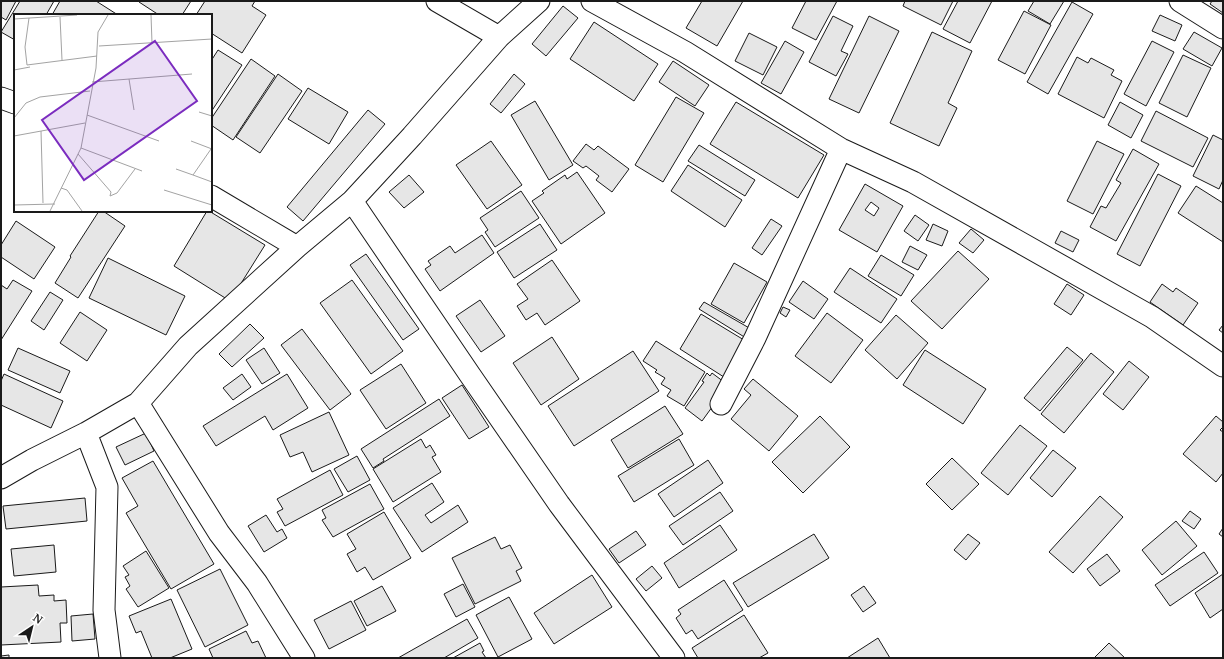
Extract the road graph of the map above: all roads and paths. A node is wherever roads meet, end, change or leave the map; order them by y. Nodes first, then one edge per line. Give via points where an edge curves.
1 (438, 1) edge
2 (539, 1) edge
3 (592, 1) edge
4 (1188, 3) edge
5 (1223, 28) edge
6 (499, 37) junction
7 (1, 98) edge
8 (14, 103) edge
9 (841, 150) junction
10 (212, 197) edge
11 (352, 201) junction
12 (297, 247) junction
13 (1223, 366) edge
14 (138, 403) junction
15 (722, 404) dead end
16 (86, 433) junction
17 (1, 478) edge
18 (110, 658) edge
19 (304, 658) edge
20 (674, 658) edge

1 - 6 street
2 - 6 street
3 - 9 street via 685,52
4 - 5 street
6 - 11 street
7 - 8 street
9 - 13 street via 934,193 1152,317
9 - 15 street
10 - 12 street
11 - 12 street
11 - 20 street via 559,504
12 - 14 street via 188,346
14 - 16 street
14 - 19 street via 219,533 257,583
16 - 17 street
16 - 18 street via 107,487 104,610

